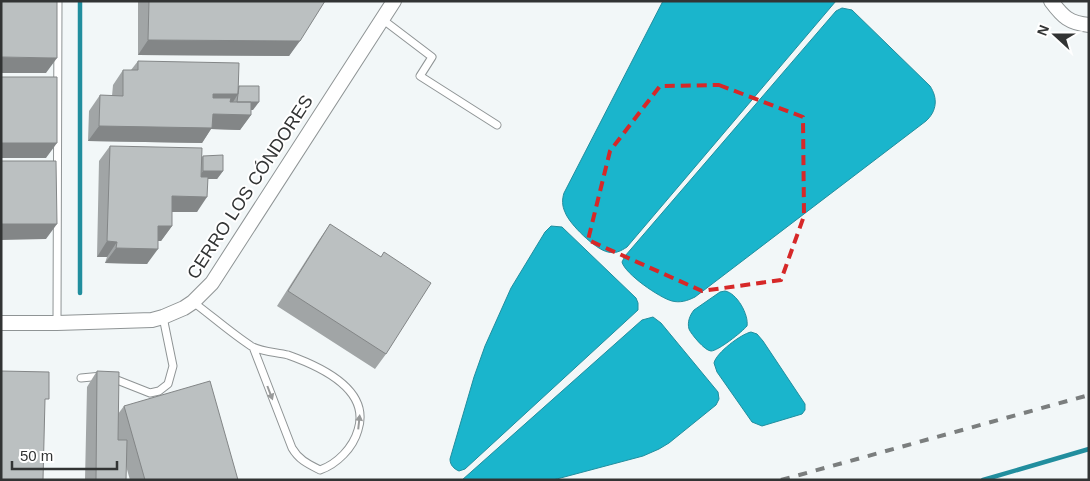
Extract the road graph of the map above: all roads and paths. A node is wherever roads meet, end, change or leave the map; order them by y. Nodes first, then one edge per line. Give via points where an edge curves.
1 (58, 1) edge
2 (394, 1) edge
3 (1051, 1) edge
4 (382, 19) junction
5 (1089, 25) edge
6 (497, 125) dead end
7 (193, 302) junction
8 (164, 317) junction
9 (1, 323) edge
10 (57, 323) junction
11 (253, 347) junction
12 (80, 378) dead end

1 - 10 lane
2 - 4 street, CERRO LOS CÓNDORES
3 - 5 street via 1062,16 1076,24
4 - 6 lane via 432,57 420,76
4 - 7 street, CERRO LOS CÓNDORES via 212,283
7 - 8 street, CERRO LOS CÓNDORES
7 - 11 lane
8 - 10 street, CERRO LOS CÓNDORES
8 - 12 lane via 173,366 168,384 159,391 150,393 104,376
9 - 10 street, CERRO LOS CÓNDORES
11 -> 11 lane via 292,448 305,463 320,470 331,466 344,454 357,433 361,420 359,405 347,387 325,372 288,355

